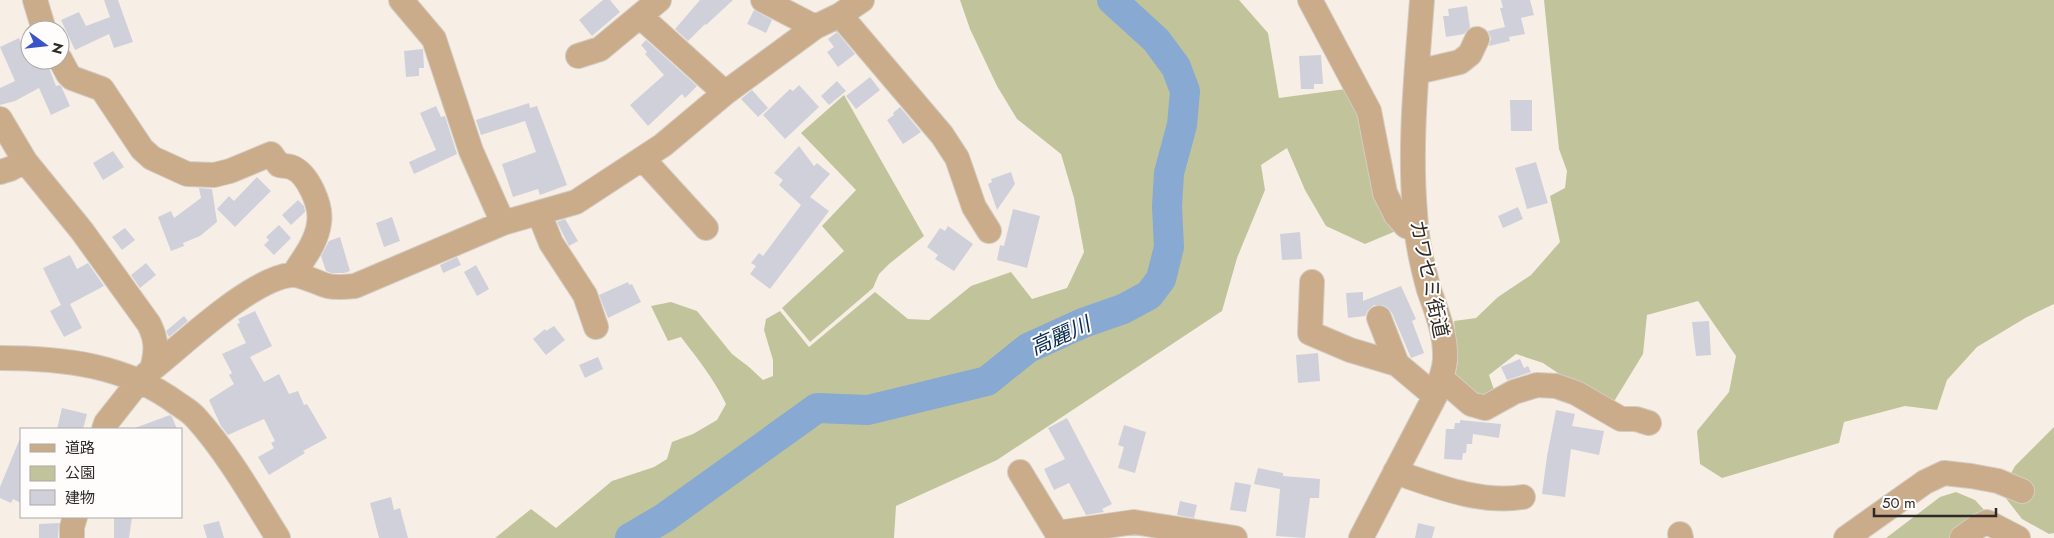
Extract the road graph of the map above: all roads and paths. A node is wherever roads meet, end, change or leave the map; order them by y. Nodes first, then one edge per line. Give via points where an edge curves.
1 (35, 0) edge
2 (401, 0) edge
3 (659, 0) edge
4 (763, 0) edge
5 (1310, 0) edge
6 (1422, 0) edge
7 (855, 4) edge
8 (641, 17) junction
9 (41, 20) edge
10 (815, 27) junction
11 (1477, 39) dead end
12 (578, 56) dead end
13 (66, 70) edge
14 (1417, 72) junction
15 (724, 93) junction
16 (0, 119) edge
17 (644, 159) junction
18 (25, 161) junction
19 (0, 172) edge
20 (539, 214) junction
21 (503, 224) junction
22 (706, 228) dead end
23 (1416, 230) junction
24 (989, 231) dead end
25 (293, 274) junction
26 (1312, 282) dead end
27 (1379, 318) dead end
28 (596, 327) dead end
29 (0, 358) edge
30 (1397, 364) junction
31 (146, 375) junction
32 (1438, 387) junction
33 (1649, 424) dead end
34 (104, 428) edge
35 (1020, 472) dead end
36 (1395, 472) junction
37 (2022, 491) dead end
38 (1522, 497) dead end
39 (75, 518) edge
40 (72, 538) edge
41 (278, 538) edge
42 (1235, 538) edge
43 (1361, 538) edge
44 (1846, 538) edge
45 (1962, 538) edge
46 (2018, 538) edge

1 - 9 street
2 - 21 street via 434,39 471,151
3 - 8 street
4 - 10 street
5 - 23 street via 1369,110 1385,193 1396,216
6 - 14 street, カワセミ街道
7 - 10 street
7 - 24 street via 957,158 974,207
8 - 12 street via 600,49
8 - 15 street
10 - 15 street
11 - 14 street via 1470,54 1460,62
13 - 25 street via 72,78 102,89 142,149 152,158 187,174 208,176 230,171 270,154 279,165 299,172 310,186 318,205 320,222 314,240
14 - 23 street, カワセミ街道 via 1413,192
15 - 17 street
16 - 18 street
17 - 20 street via 576,202
17 - 22 street
18 - 19 street
18 - 31 street via 82,231 149,324 156,338 157,354
20 - 21 street
20 - 28 street via 551,243 585,294
21 - 25 street via 355,286 330,286
23 - 32 street, カワセミ街道 via 1444,341 1445,360
25 - 31 street via 268,281 241,296
26 - 30 street via 1310,333 1350,350
27 - 30 street
29 - 31 street via 38,358
30 - 32 street
31 - 34 street
31 - 41 street via 195,417 237,472
32 - 33 street via 1485,408 1514,392 1538,385 1556,386 1576,393 1621,419 1636,419
32 - 36 street, カワセミ街道
35 - 42 street via 1057,533 1134,522
36 - 38 street via 1470,495 1505,500
36 - 43 street, カワセミ街道
37 - 44 street via 1998,481 1944,474 1925,482
39 - 40 street
45 - 46 street via 1988,522

